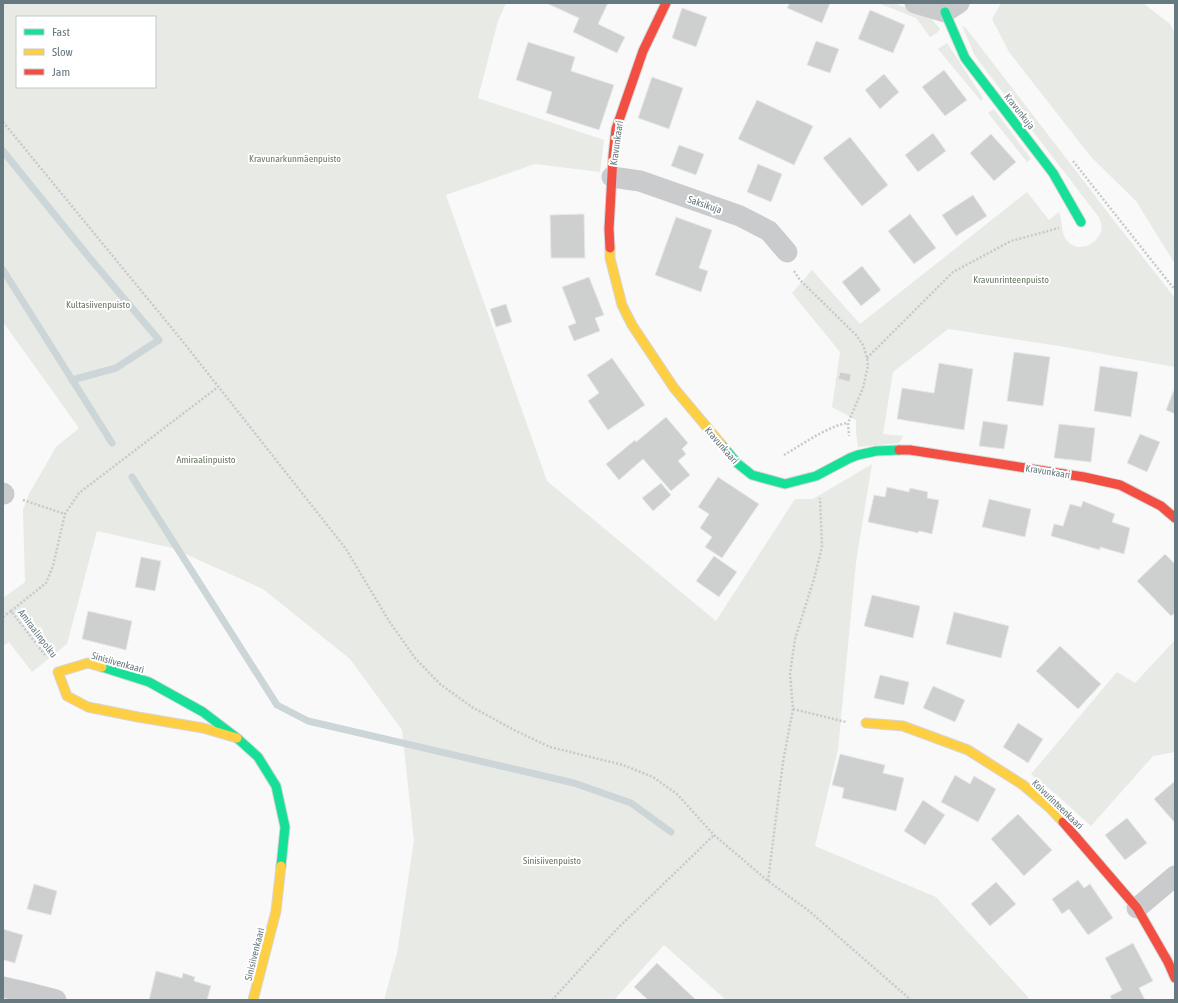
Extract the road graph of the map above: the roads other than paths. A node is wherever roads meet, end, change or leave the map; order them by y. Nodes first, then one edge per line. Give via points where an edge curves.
1 (666, 3) edge
2 (915, 3) edge
3 (952, 8) edge
4 (612, 177) junction
5 (1081, 222) road end
6 (787, 252) road end
7 (1175, 518) edge
8 (866, 723) road end
9 (238, 738) junction
10 (1175, 876) edge
11 (1137, 908) junction
12 (1175, 978) edge
13 (3, 988) edge
14 (56, 1000) edge
15 (253, 1000) edge

1 - 4 street, Kravunkaari via 643,51 616,129
2 - 3 street
3 - 5 street, Kravunkuja via 964,58 1053,173
4 - 6 street, Saksikuja via 640,181 740,216 769,231
4 - 7 street, Kravunkaari via 610,258 622,305 632,325 674,388 737,463 752,475 785,484 816,476 850,458 876,451 910,450 1120,485 1161,506
8 - 11 street, Koivurinteenkaari via 903,726 968,750 1023,785 1072,831
9 - 9 street, Sinisiivenkaari via 203,712 148,682 88,663 58,672 67,696 88,707 203,728
9 - 15 street, Sinisiivenkaari via 258,757 276,786 285,827 276,911
10 - 11 street
11 - 12 street, Koivurinteenkaari
13 - 14 street

